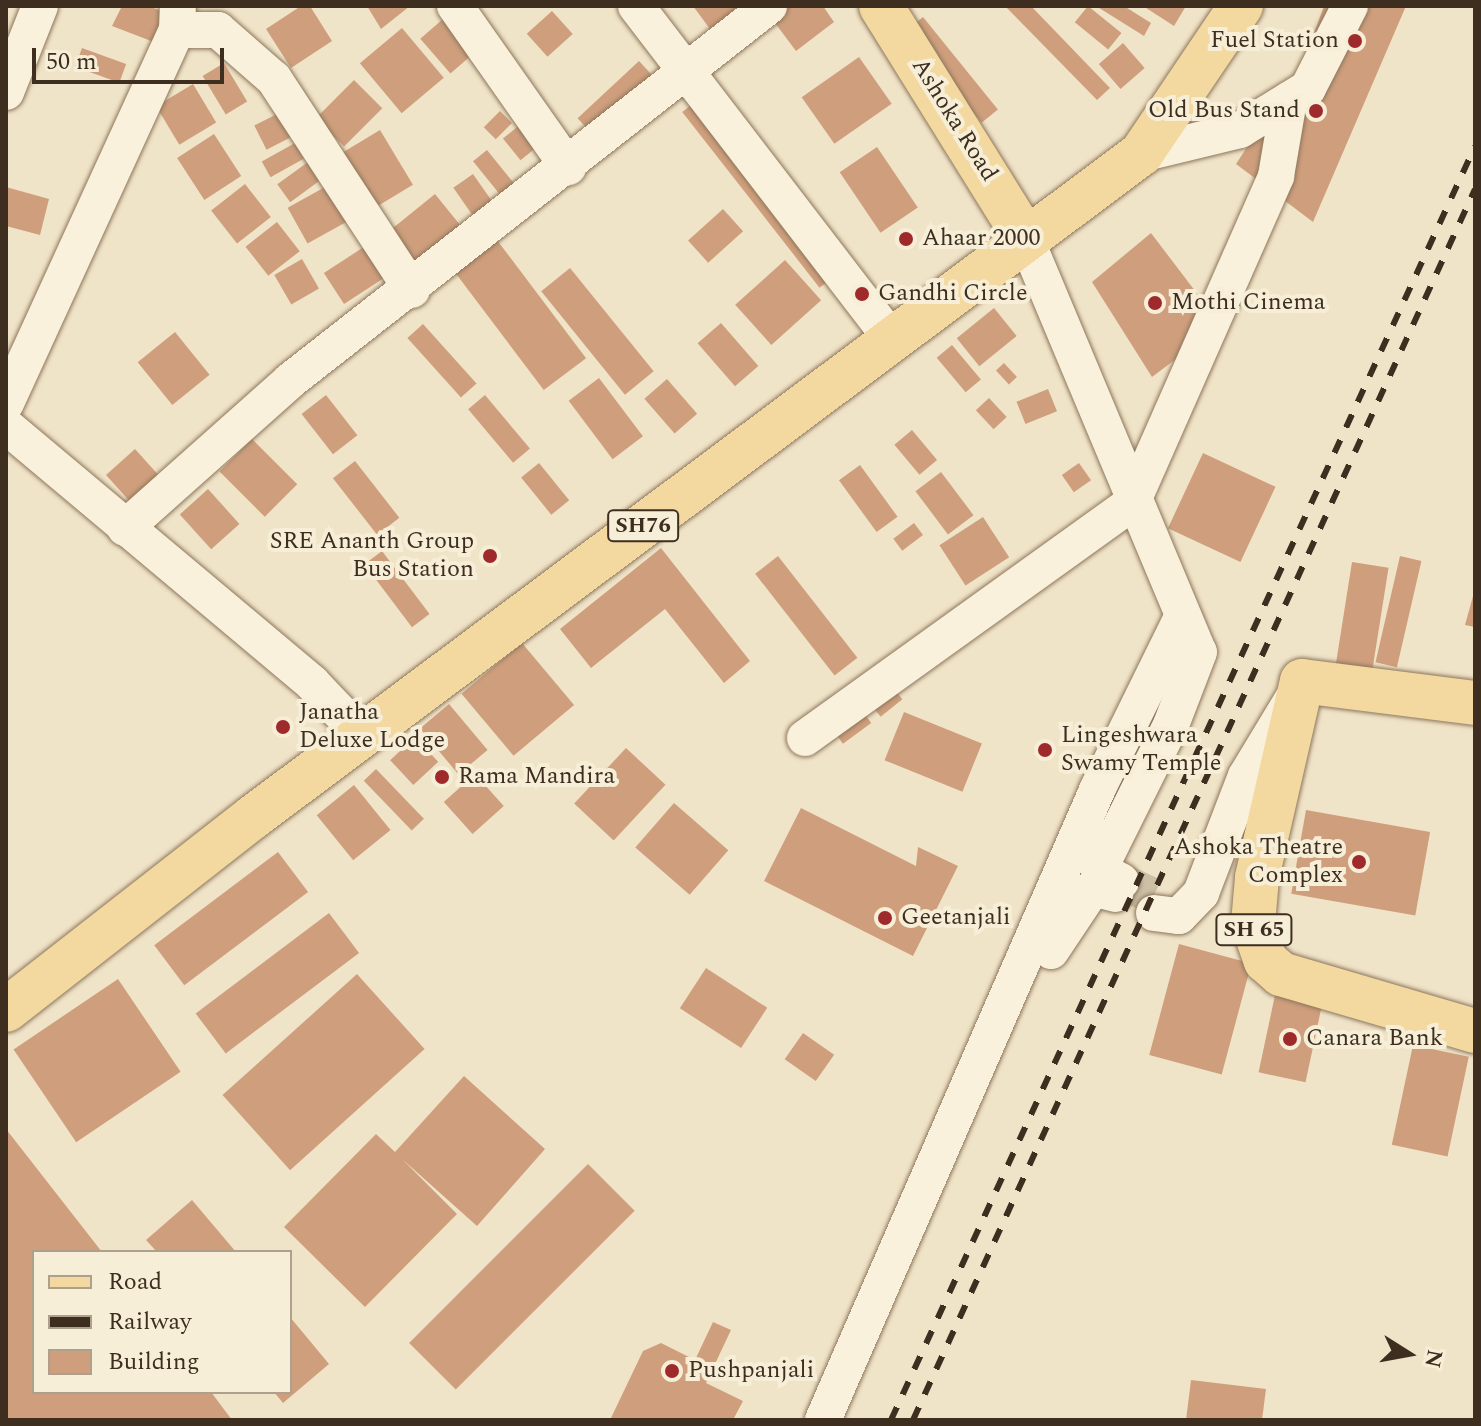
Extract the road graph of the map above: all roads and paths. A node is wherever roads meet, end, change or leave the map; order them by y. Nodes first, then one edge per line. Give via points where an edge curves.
1 (40, 6) edge
2 (455, 6) edge
3 (636, 6) edge
4 (769, 6) edge
5 (881, 6) edge
6 (1241, 6) edge
7 (1350, 6) edge
8 (177, 18) edge
9 (683, 74) junction
10 (6, 92) edge
11 (1289, 100) junction
12 (1141, 154) junction
13 (568, 167) junction
14 (1025, 237) junction
15 (412, 290) junction
16 (891, 338) junction
17 (6, 403) edge
18 (6, 426) edge
19 (1132, 503) junction
20 (125, 528) junction
21 (1182, 617) junction
22 (1301, 685) junction
23 (1475, 703) edge
24 (805, 738) dead end
25 (354, 745) junction
26 (1162, 908) dead end
27 (6, 1010) edge
28 (996, 1030) junction
29 (1475, 1031) edge
30 (823, 1420) edge

1 - 10 street
2 - 13 street
3 - 9 street
4 - 9 street
5 - 14 main road, Ashoka Road
6 - 12 main road, SH76
7 - 11 street via 1308,88
8 - 15 street via 218,30 274,79
8 - 17 street
9 - 13 street
9 - 16 street
11 - 12 street via 1240,130
11 - 19 street via 1276,176
12 - 14 main road, SH76
13 - 15 street
14 - 16 main road, SH76
14 - 19 street
15 - 20 street via 291,380
16 - 25 main road, SH76
18 - 20 street
19 - 21 street
19 - 24 street
20 - 25 street via 312,683 351,724
21 - 28 street via 1098,788
21 - 28 street via 1199,652 1171,725 1099,870 1118,887 1093,888 1076,906 1012,1030
22 - 23 main road
22 - 26 street via 1255,744 1190,898
22 - 29 main road, SH 65 via 1257,878 1257,943 1266,961 1298,982
25 - 27 main road, SH76
28 - 30 street

